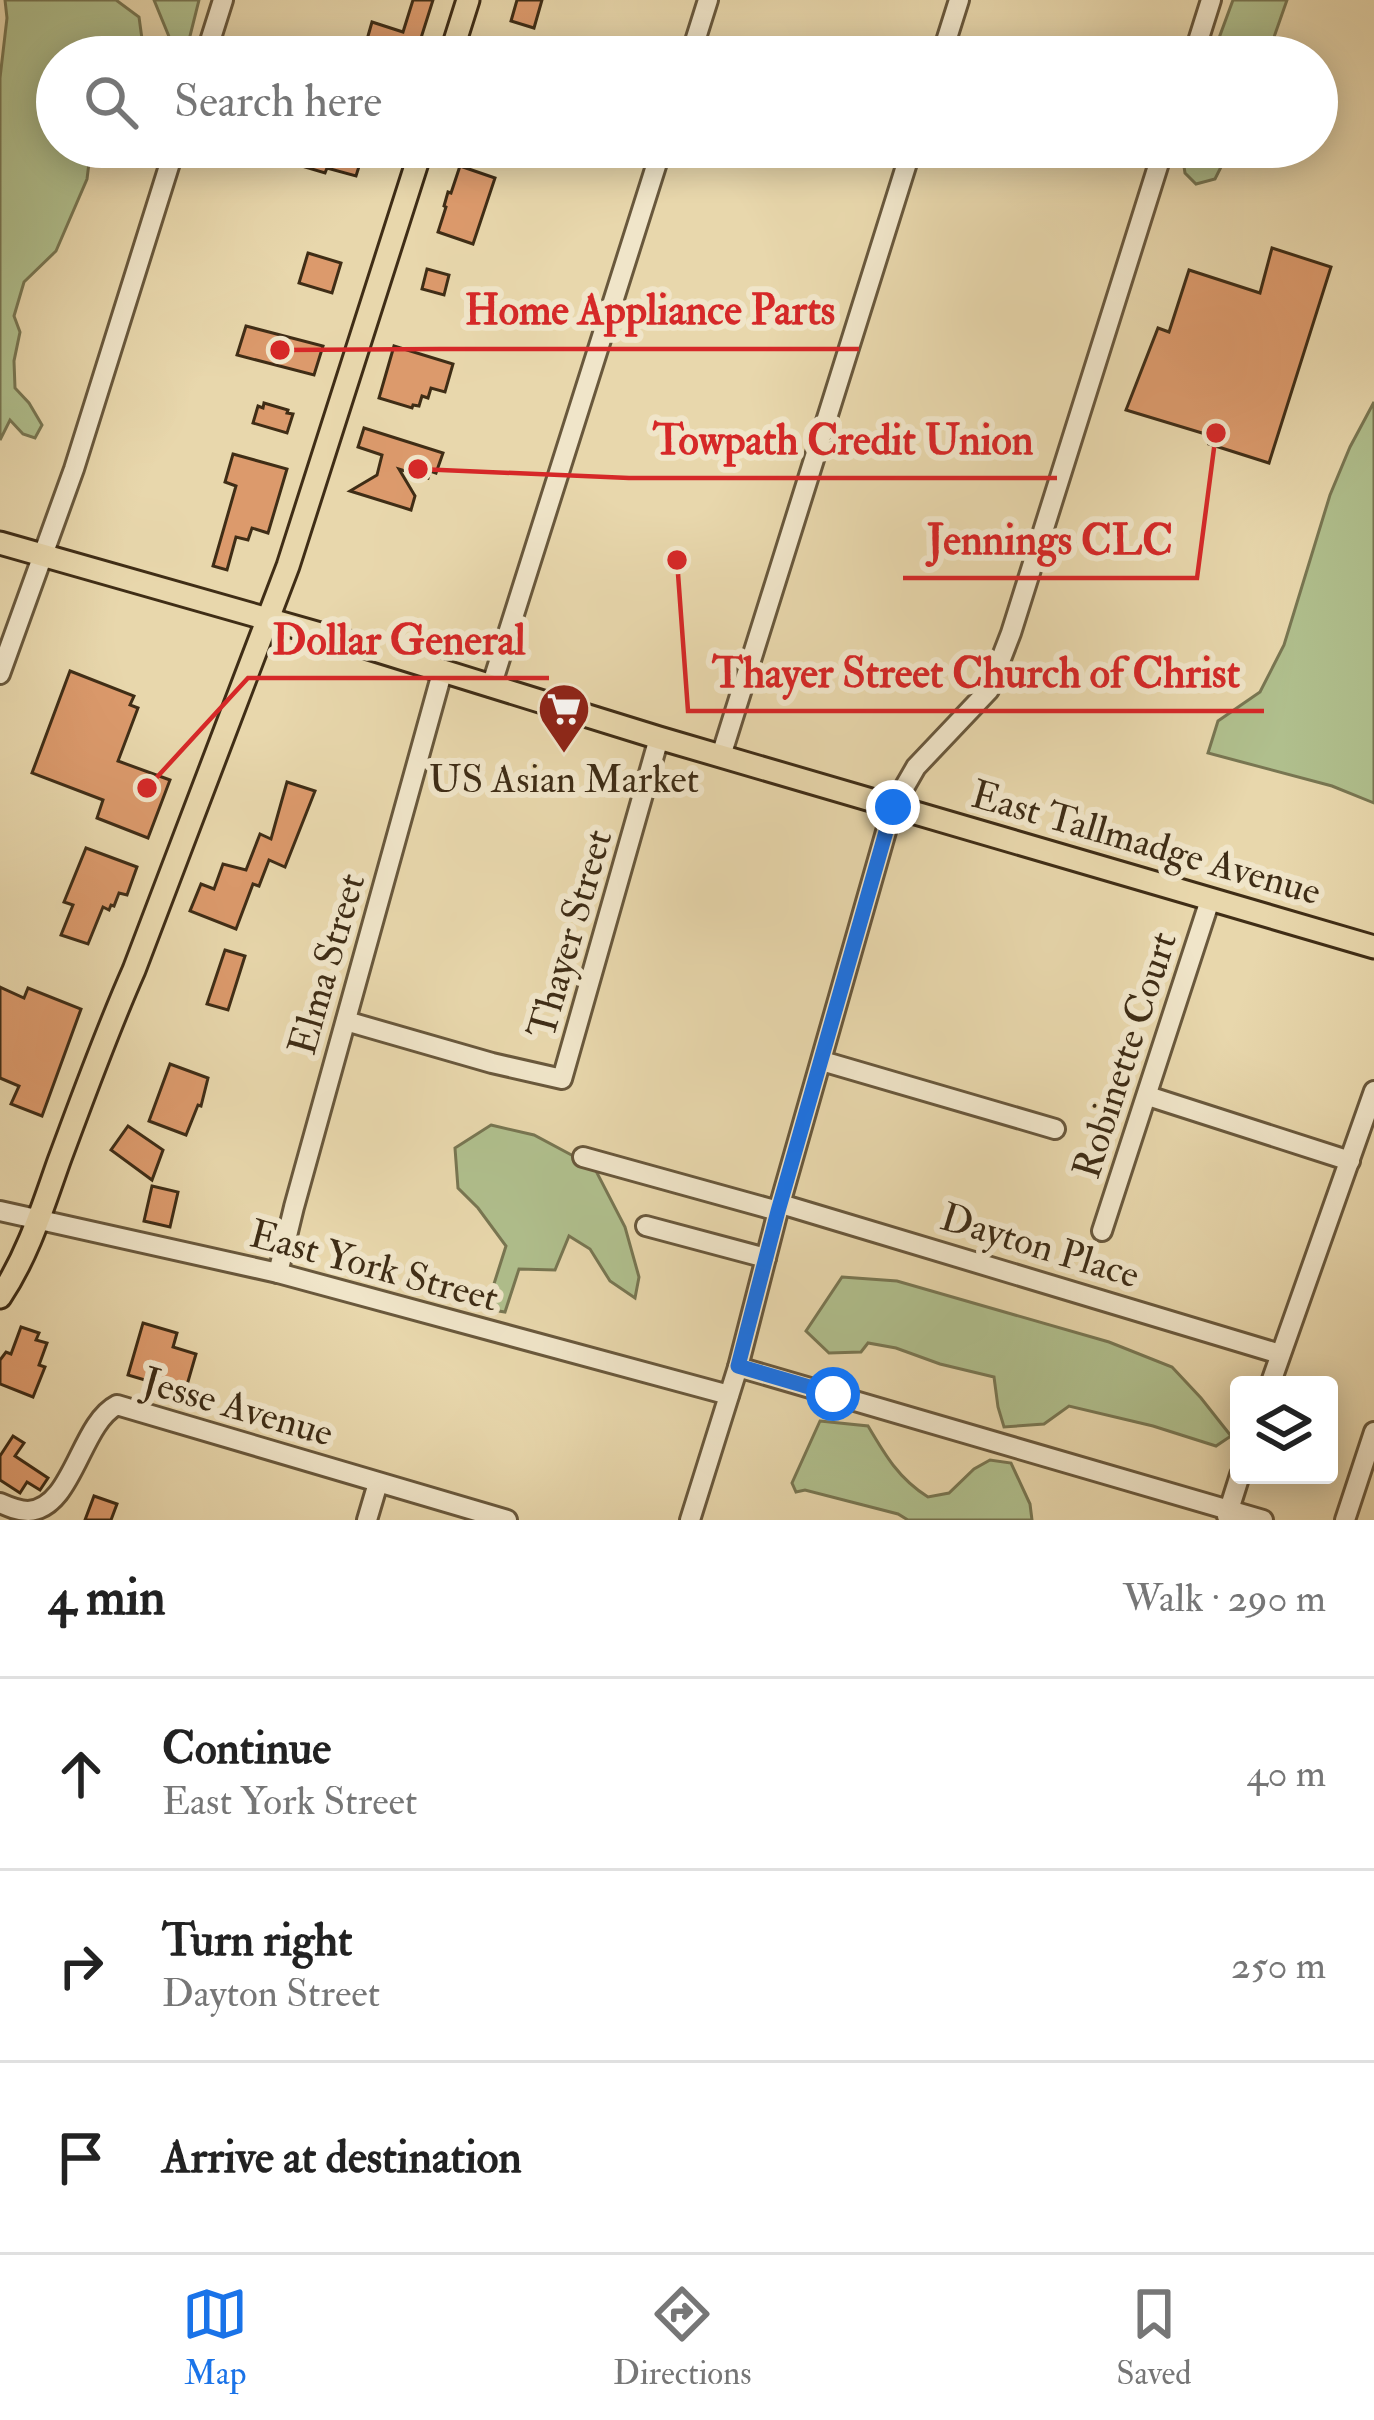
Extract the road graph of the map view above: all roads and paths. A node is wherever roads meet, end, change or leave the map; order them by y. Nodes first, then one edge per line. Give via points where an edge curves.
1 (223, 0) edge
2 (468, 0) edge
3 (708, 0) edge
4 (959, 0) edge
5 (1211, 0) edge
6 (212, 36) edge
7 (457, 36) edge
8 (697, 36) edge
9 (948, 36) edge
10 (1200, 36) edge
11 (168, 168) edge
12 (415, 168) edge
13 (655, 168) edge
14 (905, 168) edge
15 (1157, 168) edge
16 (0, 543) edge
17 (44, 556) junction
18 (269, 620) junction
19 (442, 673) junction
20 (0, 674) edge
21 (491, 687) junction
22 (659, 738) junction
23 (721, 756) junction
24 (893, 807) junction
25 (1210, 899) junction
26 (1374, 947) edge
27 (346, 1021) junction
28 (821, 1061) junction
29 (1374, 1091) edge
30 (1148, 1096) junction
31 (1054, 1129) dead end
32 (583, 1157) dead end
33 (1350, 1161) junction
34 (780, 1207) junction
35 (0, 1211) edge
36 (39, 1221) junction
37 (646, 1226) dead end
38 (1102, 1231) dead end
39 (766, 1258) junction
40 (278, 1273) junction
41 (0, 1297) edge
42 (1280, 1354) junction
43 (738, 1366) junction
44 (1273, 1376) edge
45 (729, 1395) junction
46 (1374, 1432) edge
47 (378, 1483) junction
48 (1237, 1484) edge
49 (0, 1503) edge
50 (1228, 1515) edge
51 (367, 1520) edge
52 (507, 1520) edge
53 (690, 1520) edge
54 (1263, 1520) edge
55 (1345, 1520) edge

1 - 6 street
2 - 7 main road
3 - 8 street
4 - 9 street
5 - 10 street
11 - 17 street
12 - 18 main road
13 - 21 street
14 - 23 street
15 - 24 street via 989,690 916,767
16 - 17 main road, East Tallmadge Avenue
17 - 18 main road, East Tallmadge Avenue
17 - 20 street
18 - 19 main road, East Tallmadge Avenue
18 - 36 main road
19 - 21 main road, East Tallmadge Avenue
19 - 27 street, Elma Street
21 - 22 main road, East Tallmadge Avenue
22 - 23 main road, East Tallmadge Avenue
22 - 27 street, Thayer Street via 562,1079
23 - 24 main road, East Tallmadge Avenue
24 - 25 main road, East Tallmadge Avenue
24 - 28 street
25 - 26 main road, East Tallmadge Avenue
25 - 30 street, Robinette Court
27 - 40 street, Elma Street
28 - 31 street
28 - 34 street
29 - 33 street
30 - 33 street
30 - 38 street, Robinette Court
32 - 34 street, Dayton Place
33 - 42 street
34 - 39 street
34 - 42 street, Dayton Place
35 - 36 street, East York Street
36 - 40 street, East York Street
36 - 41 main road
37 - 39 street
39 - 43 street
40 - 45 street, East York Street
42 - 44 street
43 - 45 street
43 - 50 street
45 - 53 street
46 - 55 street
47 - 49 street, Jesse Avenue via 117,1405 103,1412 48,1504 32,1511
47 - 51 street
47 - 52 street, Jesse Avenue
48 - 50 street
50 - 54 street

